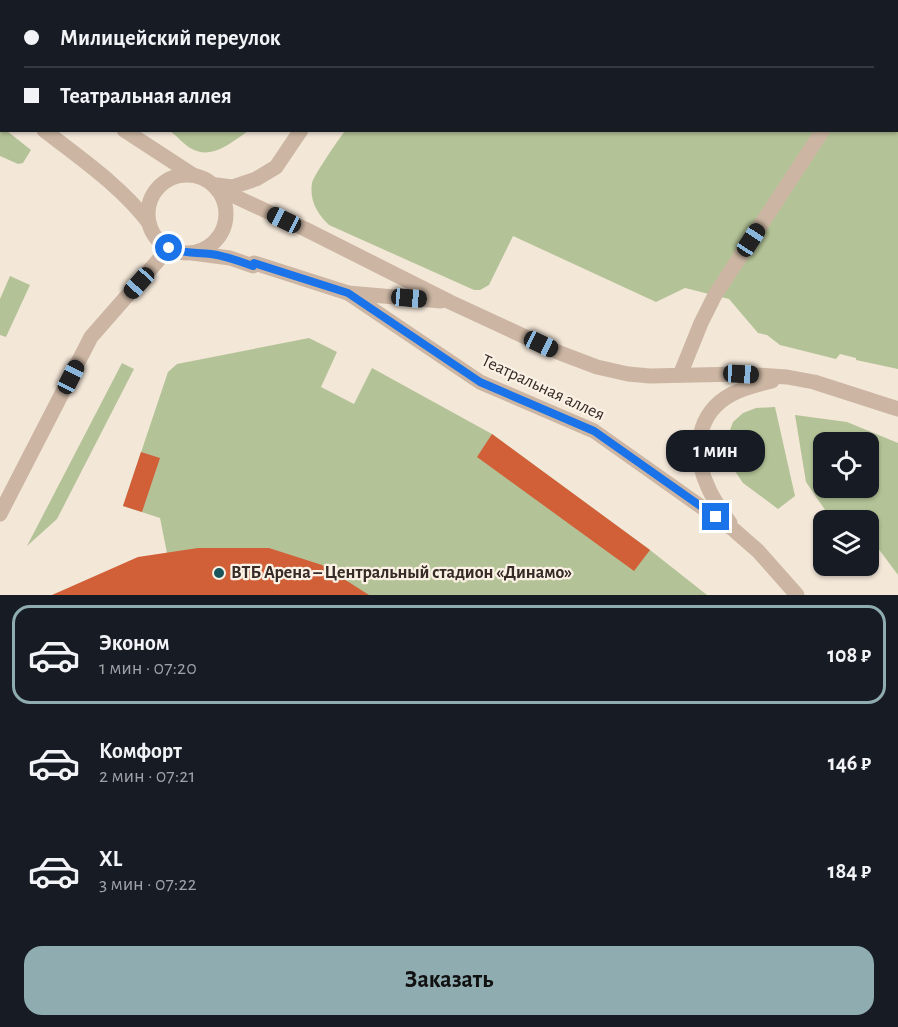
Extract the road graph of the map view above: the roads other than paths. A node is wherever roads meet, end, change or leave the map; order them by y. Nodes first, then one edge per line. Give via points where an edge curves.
1 (47, 132) edge
2 (127, 132) edge
3 (300, 132) edge
4 (822, 132) edge
5 (193, 175) junction
6 (215, 186) junction
7 (149, 223) junction
8 (169, 248) junction
9 (192, 253) junction
10 (348, 293) junction
11 (450, 302) junction
12 (680, 375) junction
13 (787, 377) junction
14 (898, 409) edge
15 (0, 514) edge
16 (734, 530) junction
17 (797, 595) edge

1 - 7 street via 123,193
2 - 5 street
3 - 6 street via 276,166 256,179 232,187
4 - 12 street via 715,295
5 - 6 street
5 - 7 street via 174,177 160,186 151,199
6 - 9 street via 225,205 223,229 214,242
6 - 11 street
7 - 8 street via 156,238
8 - 9 street
8 - 15 street via 91,337
9 - 10 street via 230,258 253,266 254,263
10 - 11 street
10 - 16 street, Театральная аллея via 480,382 594,431
11 - 12 street via 597,367 628,374
12 - 13 street
13 - 14 street
13 - 16 street via 732,394 707,417 700,432 701,470
16 - 17 street, Театральная аллея

